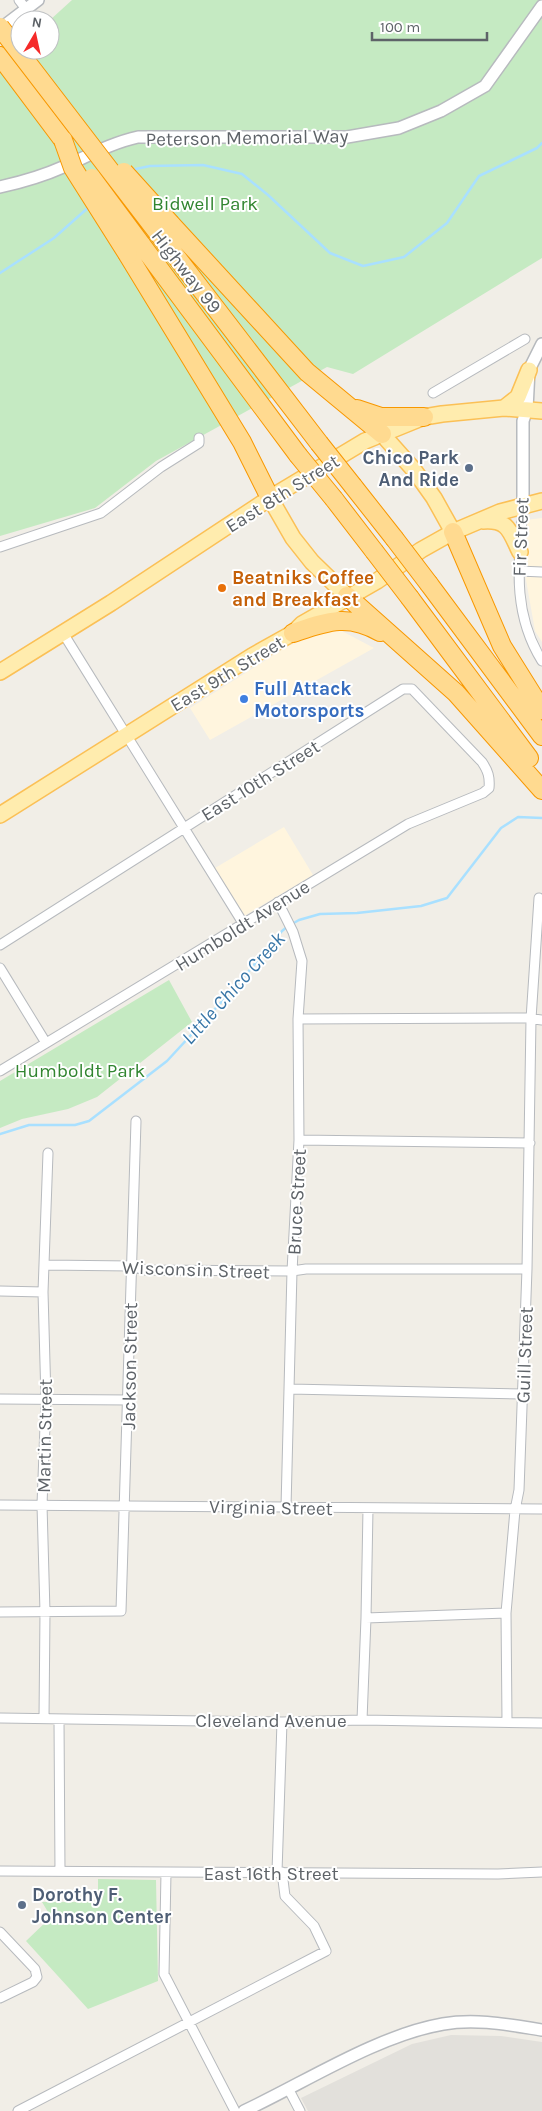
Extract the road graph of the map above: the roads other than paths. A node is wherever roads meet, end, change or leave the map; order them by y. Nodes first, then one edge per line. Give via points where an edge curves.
1 (38, 0) edge
2 (22, 5) edge
3 (542, 6) edge
4 (0, 28) edge
5 (0, 56) edge
6 (0, 186) edge
7 (165, 229) junction
8 (135, 250) junction
9 (542, 344) edge
10 (529, 370) junction
11 (434, 393) dead end
12 (348, 405) junction
13 (504, 408) junction
14 (535, 410) edge
15 (424, 417) junction
16 (382, 434) junction
17 (199, 438) dead end
18 (270, 498) junction
19 (542, 500) edge
20 (523, 506) junction
21 (476, 522) junction
22 (454, 532) junction
23 (0, 547) edge
24 (520, 552) junction
25 (519, 571) junction
26 (542, 572) edge
27 (347, 596) junction
28 (63, 633) junction
29 (293, 633) junction
30 (421, 661) junction
31 (542, 661) edge
32 (0, 672) edge
33 (542, 710) edge
34 (126, 734) junction
35 (542, 736) edge
36 (542, 776) edge
37 (489, 788) joint
38 (542, 790) edge
39 (0, 815) edge
40 (185, 827) junction
41 (539, 898) dead end
42 (278, 902) junction
43 (244, 923) junction
44 (0, 945) edge
45 (0, 968) edge
46 (298, 1019) junction
47 (531, 1019) junction
48 (542, 1020) edge
49 (46, 1043) junction
50 (0, 1071) edge
51 (136, 1121) dead end
52 (299, 1140) junction
53 (530, 1143) junction
54 (48, 1153) dead end
55 (45, 1265) junction
56 (131, 1266) junction
57 (527, 1270) junction
58 (292, 1272) junction
59 (0, 1291) edge
60 (43, 1292) junction
61 (290, 1389) junction
62 (524, 1394) junction
63 (46, 1398) junction
64 (0, 1399) edge
65 (129, 1400) junction
66 (0, 1505) edge
67 (42, 1505) junction
68 (123, 1505) junction
69 (286, 1507) junction
70 (368, 1509) junction
71 (515, 1510) junction
72 (542, 1510) edge
73 (0, 1612) edge
74 (45, 1612) junction
75 (506, 1613) junction
76 (366, 1618) junction
77 (0, 1718) edge
78 (44, 1718) junction
79 (58, 1720) junction
80 (362, 1720) junction
81 (507, 1721) junction
82 (282, 1722) junction
83 (542, 1723) edge
84 (0, 1871) edge
85 (60, 1871) junction
86 (280, 1872) junction
87 (542, 1872) edge
88 (166, 1873) junction
89 (0, 1932) edge
90 (0, 1998) edge
91 (188, 2021) junction
92 (542, 2030) edge
93 (289, 2090) junction
94 (18, 2111) edge
95 (235, 2111) edge
96 (244, 2111) edge
97 (300, 2111) edge

1 - 2 street
2 - 4 street
3 - 6 street, Peterson Memorial Way via 485,86 441,111 399,128 348,137 138,137 119,141 21,183
4 - 7 highway, Highway 99, bridge via 75,126
5 - 8 highway, bridge via 63,140 74,168
7 - 12 highway via 307,372
7 - 35 highway, Highway 99, bridge via 319,443
8 - 18 highway
8 - 36 highway, bridge via 334,499
9 - 10 street
9 - 11 street via 525,339
10 - 13 main road via 518,397
10 - 14 street
12 - 15 highway via 381,417
12 - 16 highway
13 - 14 main road, East 8th Street
13 - 15 main road, East 8th Street
14 - 20 street, Fir Street via 523,421
15 - 16 main road, East 8th Street
16 - 18 main road, East 8th Street
16 - 22 main road via 414,470
17 - 23 street via 199,443 160,467 101,513
18 - 27 main road via 312,562
18 - 28 main road, East 8th Street
19 - 20 main road, East 9th Street
20 - 21 main road, East 9th Street
20 - 24 street, Fir Street
21 - 22 main road, East 9th Street
21 - 24 main road via 495,520 504,523
22 - 27 main road, East 9th Street via 421,550 377,581
22 - 33 highway via 502,646
24 - 25 street, Fir Street
25 - 26 street
25 - 31 street, Fir Street via 522,616
27 - 29 main road, East 9th Street
27 - 30 highway
28 - 32 main road, East 8th Street
28 - 34 street
29 - 30 highway via 332,620 352,621 379,631
29 - 34 main road, East 9th Street
30 - 38 highway via 456,693
34 - 39 main road, East 9th Street
34 - 40 street
37 - 40 street, East 10th Street via 488,770 482,762 412,689 403,689
37 - 42 street, Humboldt Avenue via 408,824
40 - 43 street
40 - 44 street, East 10th Street
41 - 47 street, Guill Street
42 - 43 street, Humboldt Avenue
42 - 46 street, Bruce Street via 293,932 302,961
43 - 49 street, Humboldt Avenue
45 - 49 street
46 - 47 street
46 - 52 street, Bruce Street
47 - 48 street
47 - 53 street, Guill Street
49 - 50 street, Humboldt Avenue
51 - 56 street, Jackson Street
52 - 53 street
52 - 58 street, Bruce Street
53 - 57 street, Guill Street
54 - 55 street, Martin Street
55 - 56 street, Wisconsin Street
55 - 60 street, Martin Street
56 - 58 street, Wisconsin Street via 145,1270
56 - 65 street, Jackson Street
57 - 58 street, Wisconsin Street
57 - 62 street, Guill Street
58 - 61 street, Bruce Street
59 - 60 street
60 - 63 street, Martin Street
61 - 62 street
61 - 69 street, Bruce Street
62 - 71 street, Guill Street
63 - 64 street
63 - 65 street
63 - 67 street, Martin Street
65 - 68 street, Jackson Street
66 - 67 street, Virginia Street
67 - 68 street, Virginia Street
67 - 74 street, Martin Street
68 - 69 street, Virginia Street
68 - 74 street, Jackson Street via 121,1611
69 - 70 street, Virginia Street
70 - 71 street, Virginia Street
70 - 76 street
71 - 72 street, Virginia Street
71 - 75 street, Guill Street
73 - 74 street
74 - 78 street, Martin Street
75 - 76 street
75 - 81 street, Guill Street
76 - 80 street
77 - 78 street, Cleveland Avenue
78 - 79 street, Cleveland Avenue
79 - 82 street, Cleveland Avenue
79 - 85 street
80 - 81 street, Cleveland Avenue
80 - 82 street, Cleveland Avenue
81 - 83 street, Cleveland Avenue
82 - 86 street
84 - 85 street, East 16th Street
85 - 88 street, East 16th Street
86 - 87 street, East 16th Street
86 - 88 street, East 16th Street
86 - 91 street via 285,1896 314,1926 326,1951
88 - 91 street via 164,1974
89 - 90 street via 35,1969 37,1976 33,1982
91 - 94 street
91 - 95 street
92 - 93 street via 486,2022 445,2024 406,2033
93 - 96 street
93 - 97 street

